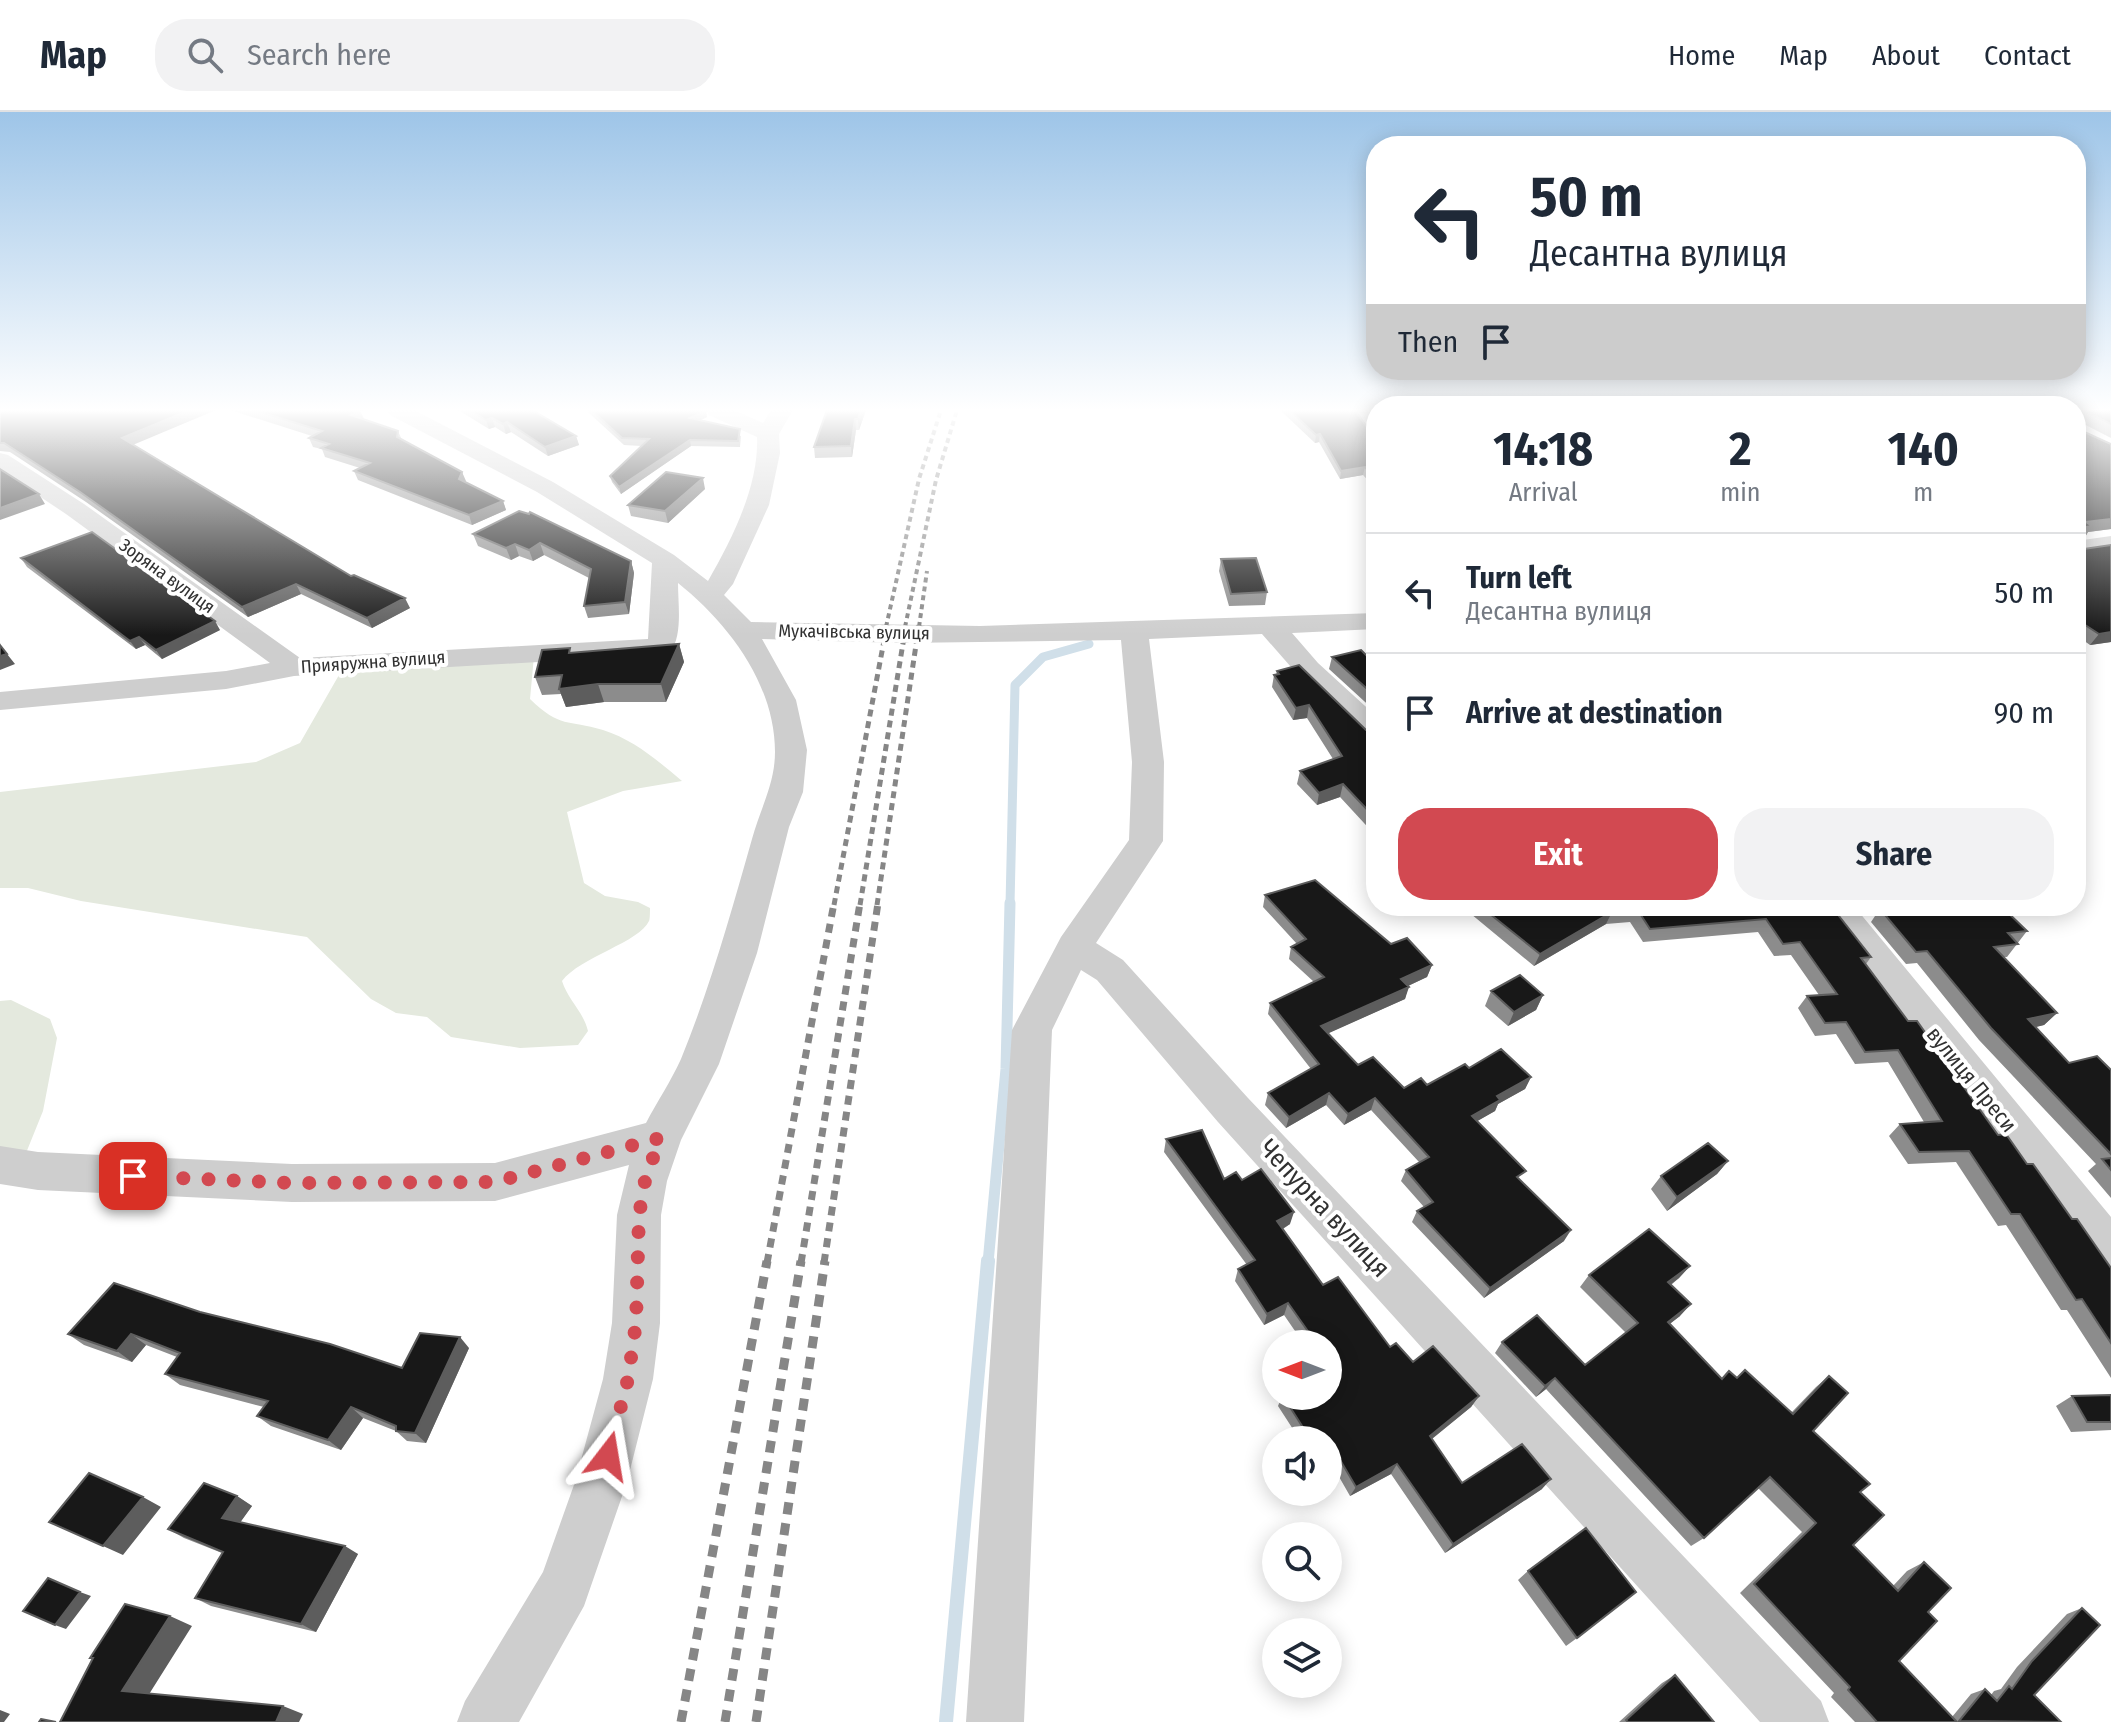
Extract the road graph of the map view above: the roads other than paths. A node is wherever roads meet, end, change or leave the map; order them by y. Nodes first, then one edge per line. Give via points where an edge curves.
1 (38, 485) edge
2 (541, 485) edge
3 (762, 485) edge
4 (665, 560) junction
5 (708, 594) junction
6 (1366, 621) edge
7 (1270, 626) junction
8 (743, 630) junction
9 (1134, 633) junction
10 (294, 667) junction
11 (0, 701) edge
12 (1366, 724) edge
13 (1842, 916) edge
14 (1074, 947) junction
15 (660, 1138) junction
16 (0, 1165) edge
17 (2111, 1251) edge
18 (486, 1722) edge
19 (995, 1722) edge
20 (1800, 1722) edge

1 - 10 street, Зоряна вулиця
2 - 4 street
3 - 5 street via 720,584
4 - 5 street
4 - 10 street, Прияружна вулиця via 660,647
5 - 8 street
6 - 7 street, Мукачівська вулиця
7 - 9 street, Мукачівська вулиця
7 - 12 street
8 - 9 street, Мукачівська вулиця
8 - 15 street via 781,700 791,750 787,792 699,1064
9 - 14 street via 1148,762 1146,841
10 - 11 street, Прияружна вулиця via 226,680
13 - 17 street, вулиця Преси
14 - 19 street via 1032,1030
14 - 20 street, Чепурна вулиця via 1110,970 1233,1110
15 - 16 street via 495,1182 292,1183
15 - 18 street via 639,1215 636,1323 628,1379 601,1482 565,1587

